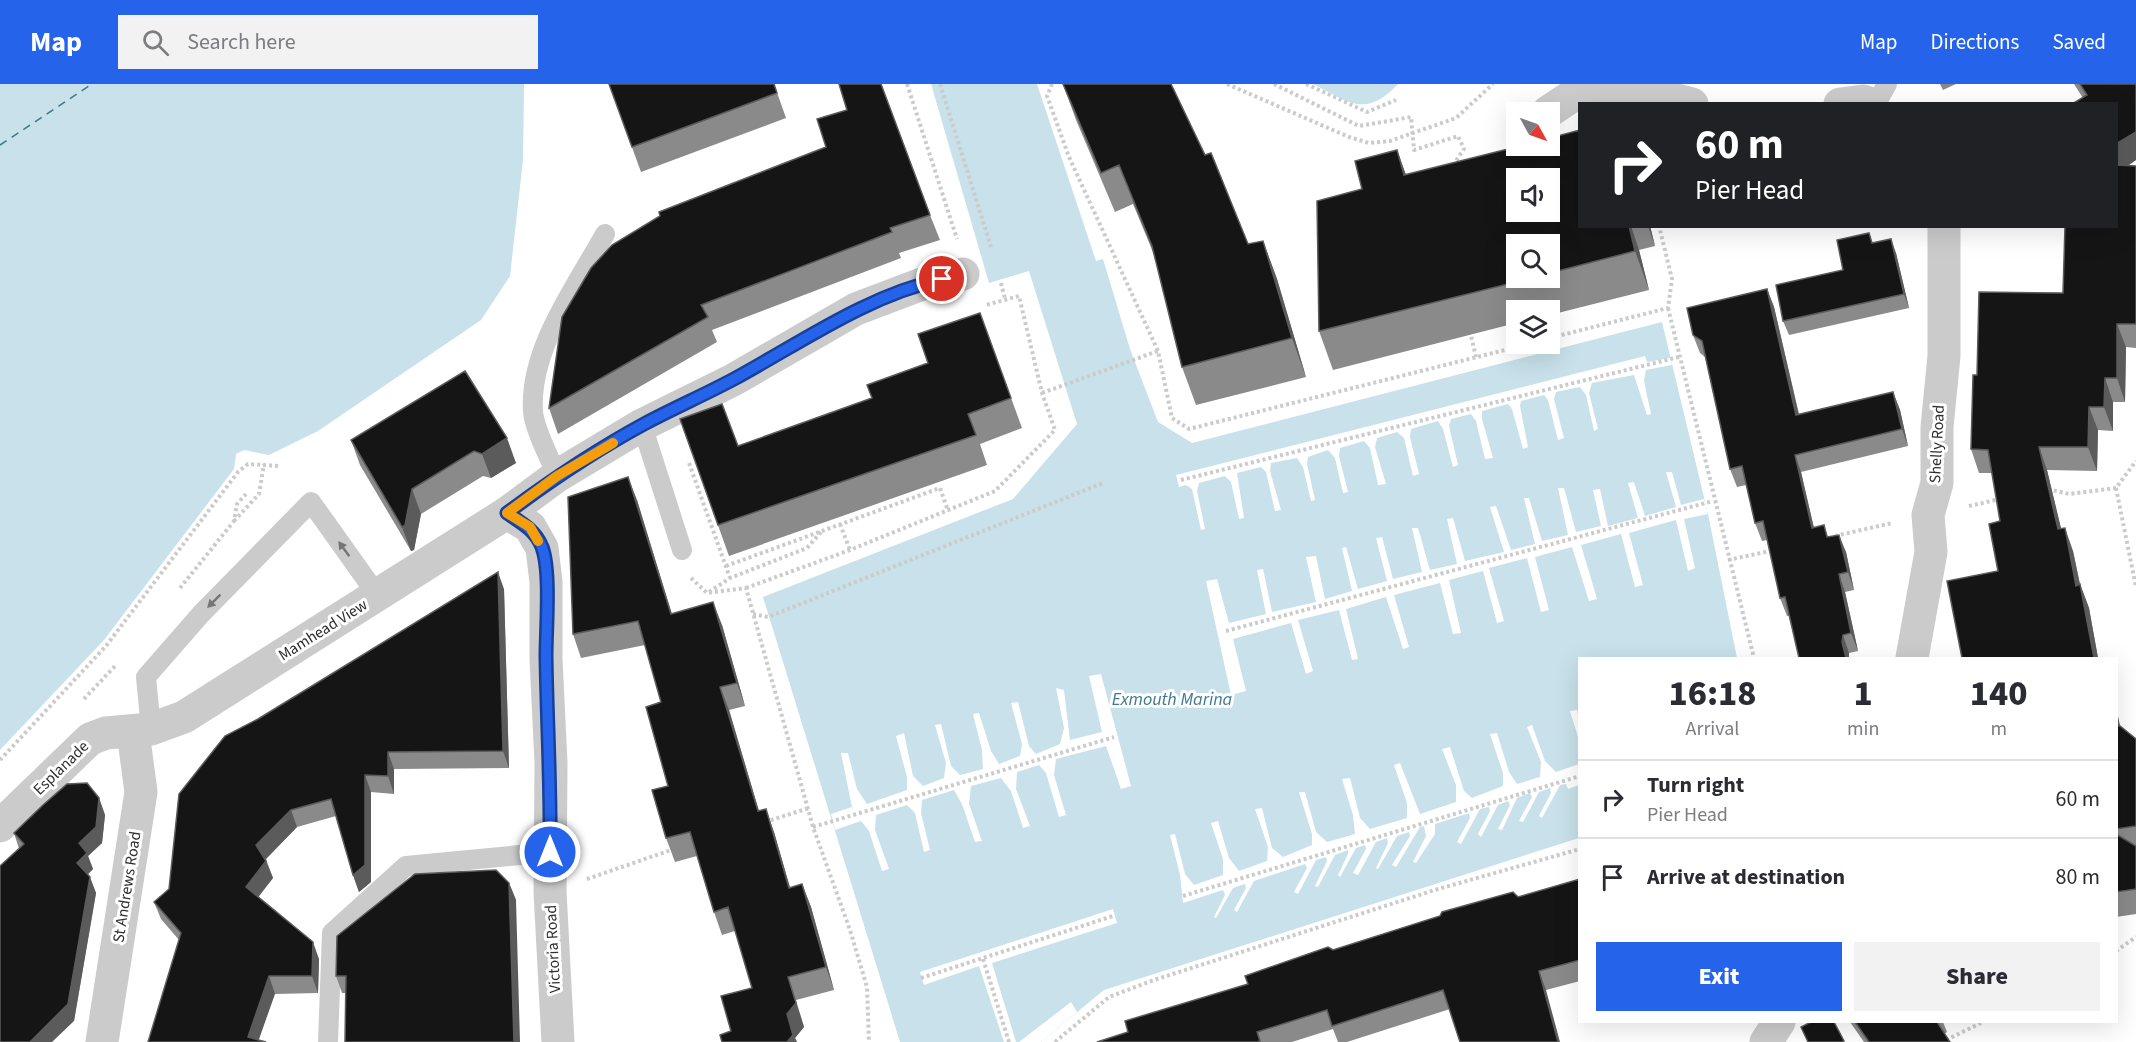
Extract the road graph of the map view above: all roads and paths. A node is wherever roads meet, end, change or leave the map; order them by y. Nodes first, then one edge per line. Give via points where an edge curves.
1 (907, 84) edge
2 (940, 84) edge
3 (1052, 84) edge
4 (1227, 84) edge
5 (1274, 84) edge
6 (1306, 84) edge
7 (1493, 84) edge
8 (1887, 84) edge
9 (1396, 100) dead end
10 (1684, 102) edge
11 (1877, 102) edge
12 (1560, 104) edge
13 (1411, 133) junction
14 (1449, 174) edge
15 (1659, 228) edge
16 (1944, 228) edge
17 (956, 233) dead end
18 (604, 234) dead end
19 (991, 249) dead end
20 (963, 274) dead end
21 (1000, 280) dead end
22 (1668, 308) junction
23 (1468, 322) edge
24 (1560, 335) edge
25 (1506, 350) edge
26 (1158, 351) junction
27 (1476, 357) junction
28 (1679, 357) junction
29 (1042, 393) junction
30 (642, 425) junction
31 (2136, 461) edge
32 (264, 464) junction
33 (280, 466) dead end
34 (694, 473) edge
35 (557, 476) junction
36 (1181, 480) dead end
37 (1103, 483) dead end
38 (2116, 488) junction
39 (2039, 491) edge
40 (2006, 498) edge
41 (1713, 501) junction
42 (948, 511) junction
43 (507, 513) junction
44 (1928, 515) junction
45 (234, 521) dead end
46 (840, 524) junction
47 (822, 531) junction
48 (1828, 538) edge
49 (1784, 548) edge
50 (682, 550) joint
51 (850, 550) junction
52 (1728, 560) junction
53 (726, 566) junction
54 (729, 578) junction
55 (2136, 587) edge
56 (746, 588) junction
57 (707, 593) junction
58 (378, 596) junction
59 (753, 614) junction
60 (1226, 631) dead end
61 (1754, 657) edge
62 (1912, 657) edge
63 (142, 730) junction
64 (1114, 737) dead end
65 (0, 760) edge
66 (1578, 777) edge
67 (809, 808) junction
68 (761, 823) edge
69 (0, 826) edge
70 (813, 827) junction
71 (671, 850) edge
72 (1578, 850) edge
73 (550, 852) junction
74 (550, 892) junction
75 (1183, 896) dead end
76 (1113, 916) dead end
77 (2136, 937) edge
78 (2118, 950) edge
79 (983, 959) junction
80 (921, 978) dead end
81 (1778, 1023) edge
82 (1981, 1023) edge
83 (1945, 1041) edge
84 (102, 1042) edge
85 (328, 1042) edge
86 (558, 1042) edge
87 (869, 1042) edge
88 (1009, 1042) edge
89 (1055, 1042) edge
90 (1766, 1042) edge

1 - 17 path
2 - 19 path
3 - 26 path via 1047,96 1069,157
4 - 13 path via 1369,143
5 - 13 path via 1359,126 1411,117
6 - 9 path via 1367,112
7 - 13 path via 1456,117
8 - 11 lane
10 - 12 street via 1647,92 1578,92
13 - 14 path via 1414,150 1458,136 1464,149
15 - 22 path via 1672,279
16 - 44 street, Shelly Road via 1944,356 1937,427 1937,483
18 - 35 lane via 536,368 533,412
20 - 30 street, Mamhead View via 922,284 856,309 733,380
21 - 29 path via 1005,299 1018,296
22 - 24 path
22 - 28 path
23 - 27 path
25 - 27 path
26 - 27 path via 1172,418 1189,429
26 - 29 path
28 - 36 path
28 - 41 path
29 - 42 path via 1055,430 995,491
30 - 35 street, Mamhead View
30 - 50 lane
31 - 38 path
32 - 33 path
32 - 45 path via 259,494
32 - 65 path via 248,464 238,472 106,646
34 - 53 path
35 - 43 street, Mamhead View
37 - 59 path via 768,617
38 - 39 path via 2069,495 2050,488
38 - 55 path
40 - 44 path
41 - 52 path
41 - 60 path
42 - 46 path via 940,488
42 - 51 path
43 - 58 street, Mamhead View
43 - 73 street, Victoria Road via 530,527 542,548 551,762
44 - 48 path
44 - 62 street, Shelly Road via 1931,552
46 - 47 path
46 - 51 path
47 - 53 path
47 - 54 path via 807,548
49 - 52 path
50 - 57 path via 692,581
51 - 56 path
52 - 61 path
53 - 54 path
54 - 57 path
56 - 57 path
56 - 59 path
58 - 63 street, Mamhead View via 184,717
58 -> 63 lane via 311,502 194,621 146,677
59 - 67 path
63 - 69 street, Esplanade via 106,733 90,739
63 - 84 street, St Andrews Road via 141,792
64 - 70 path
66 - 75 path
67 - 68 path
67 - 70 path
70 - 87 path via 867,987
71 - 74 path
72 - 89 path via 1438,889 1154,980 1109,997
73 - 74 street, Victoria Road
73 - 85 lane via 406,866 332,933
74 - 86 street, Victoria Road
76 - 79 path
77 - 78 path
79 - 80 path
79 - 88 path
81 - 90 street
82 - 83 path

